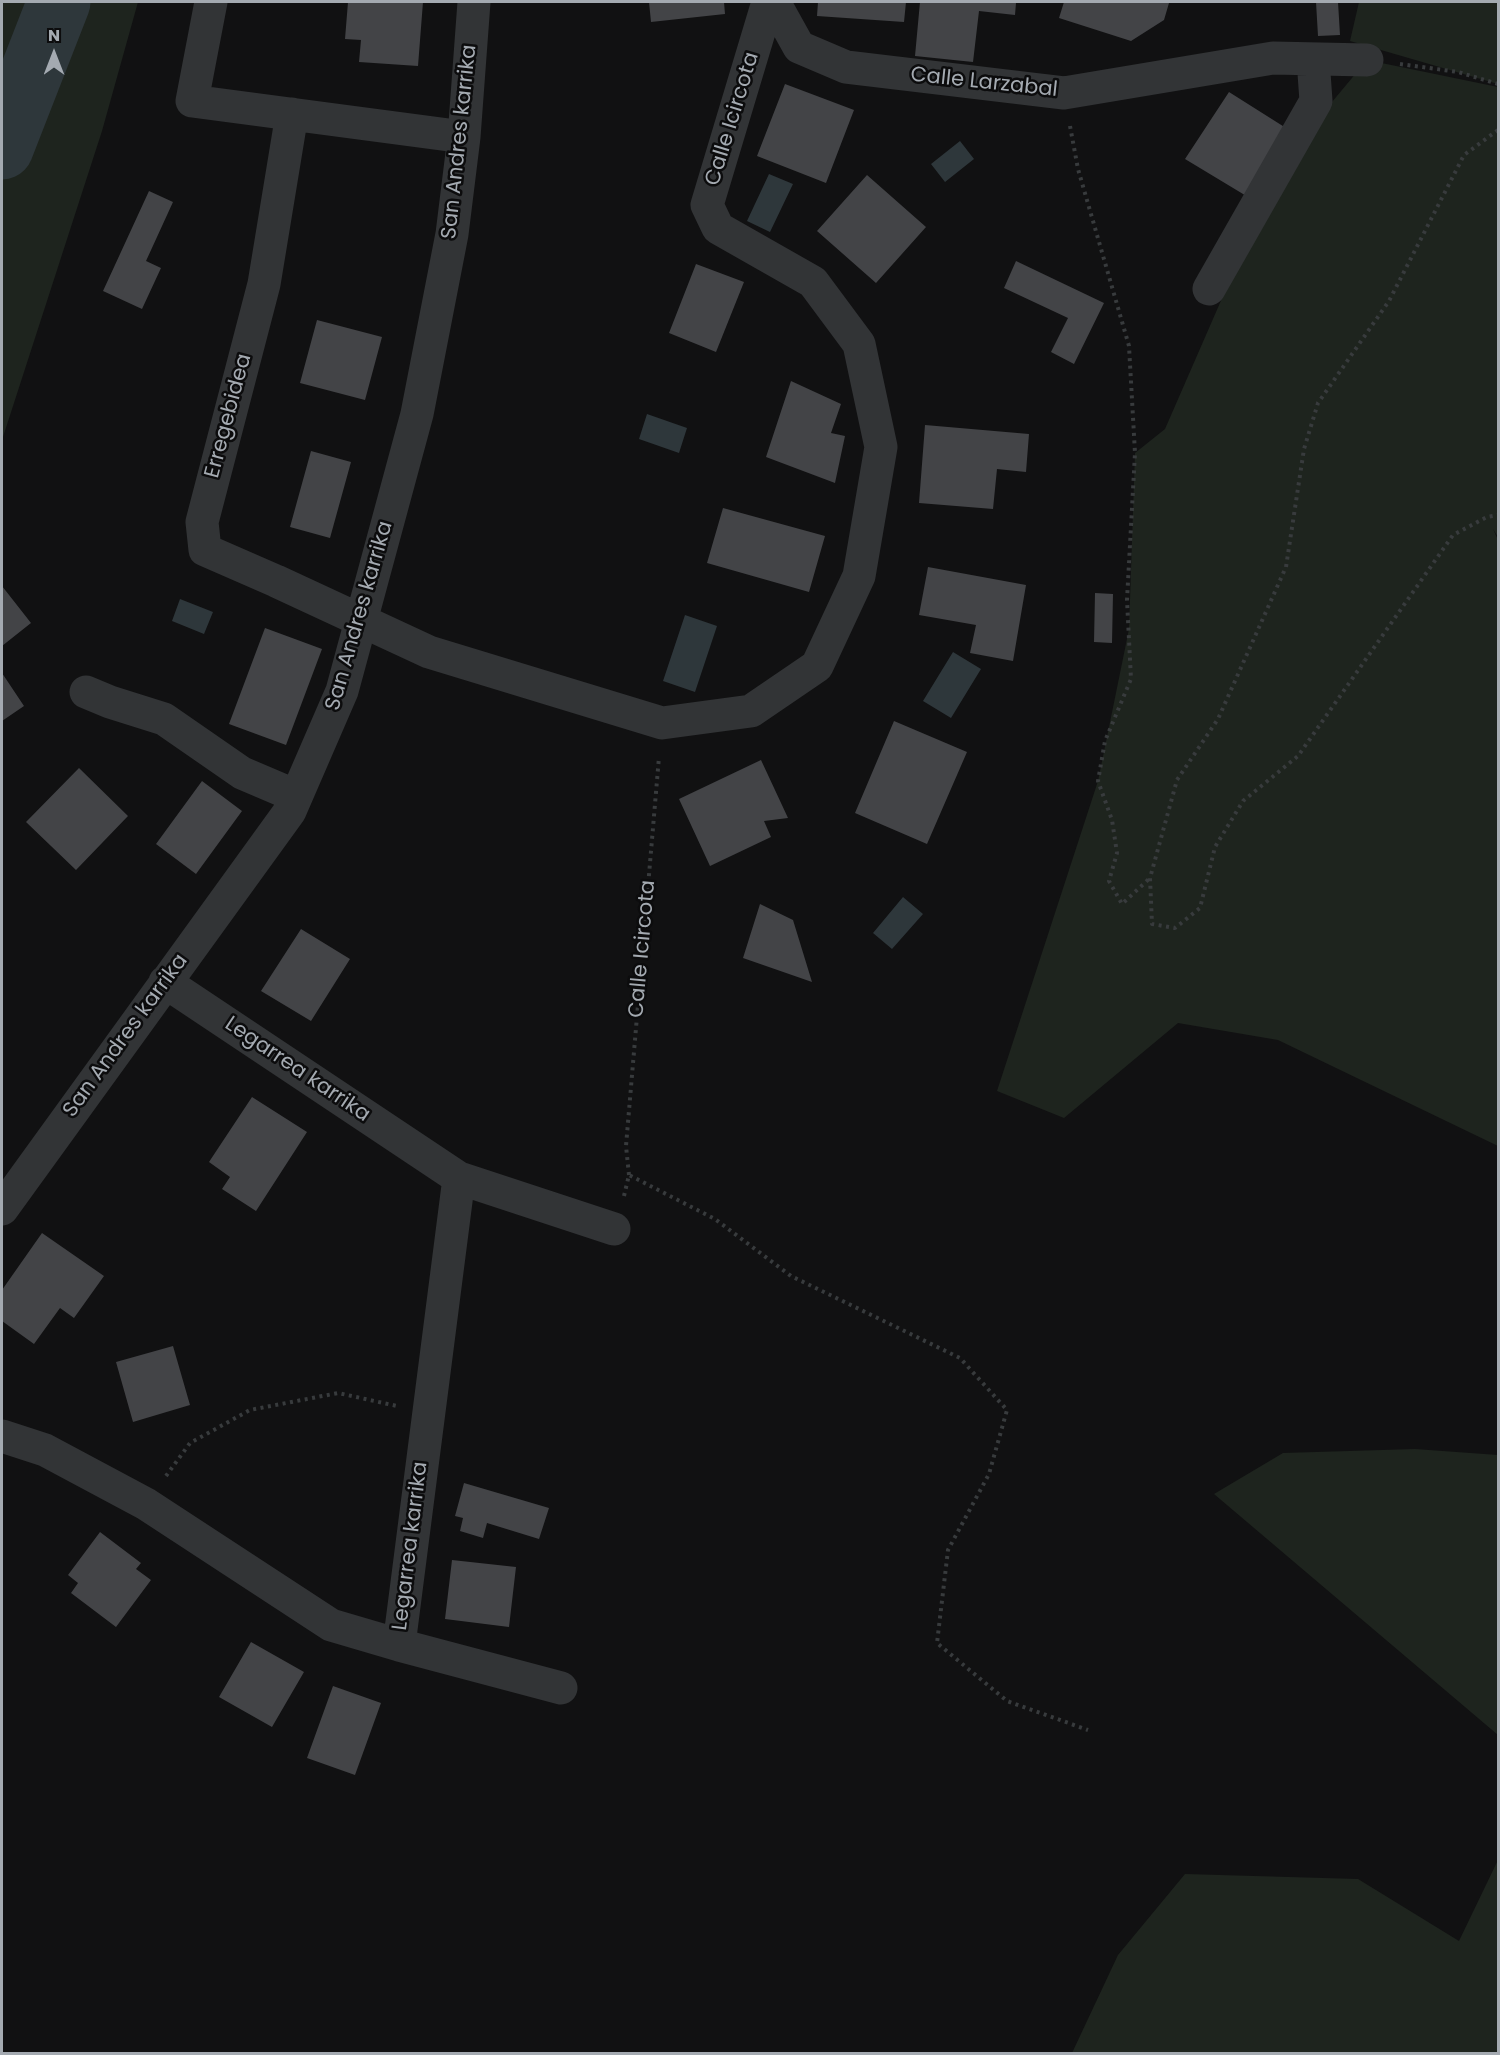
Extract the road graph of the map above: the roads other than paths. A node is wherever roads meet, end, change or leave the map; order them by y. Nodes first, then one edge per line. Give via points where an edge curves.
1 (211, 2) edge
2 (474, 2) edge
3 (768, 2) edge
4 (774, 2) edge
5 (1313, 59) junction
6 (1367, 60) road end
7 (292, 114) junction
8 (464, 137) junction
9 (1209, 290) dead end
10 (361, 621) junction
11 (86, 692) dead end
12 (296, 796) junction
13 (165, 982) junction
14 (459, 1178) junction
15 (2, 1209) edge
16 (615, 1228) road end
17 (2, 1436) edge
18 (399, 1645) junction
19 (561, 1688) dead end

1 - 7 street via 192,101
2 - 8 street, San Andres karrika
3 - 10 street, Calle Icircota via 707,205 718,228 813,282 859,344 880,447 859,576 817,666 751,711 662,723 429,652
4 - 5 street, Calle Larzabal via 799,47 846,67 1064,93 1274,58
5 - 6 street, Calle Larzabal
5 - 9 street via 1316,101
7 - 8 street
7 - 10 street, Erregebidea via 264,284 202,522 205,550
8 - 10 street, San Andres karrika via 452,234 417,414
10 - 12 street, San Andres karrika via 342,691
11 - 12 street via 164,719 242,773
12 - 13 street, San Andres karrika via 290,812
13 - 14 street, Legarrea karrika
13 - 15 street, San Andres karrika
14 - 16 street, Legarrea karrika
14 - 18 street, Legarrea karrika
17 - 18 street, Legarrea karrika via 45,1450 146,1504 332,1625
18 - 19 street

